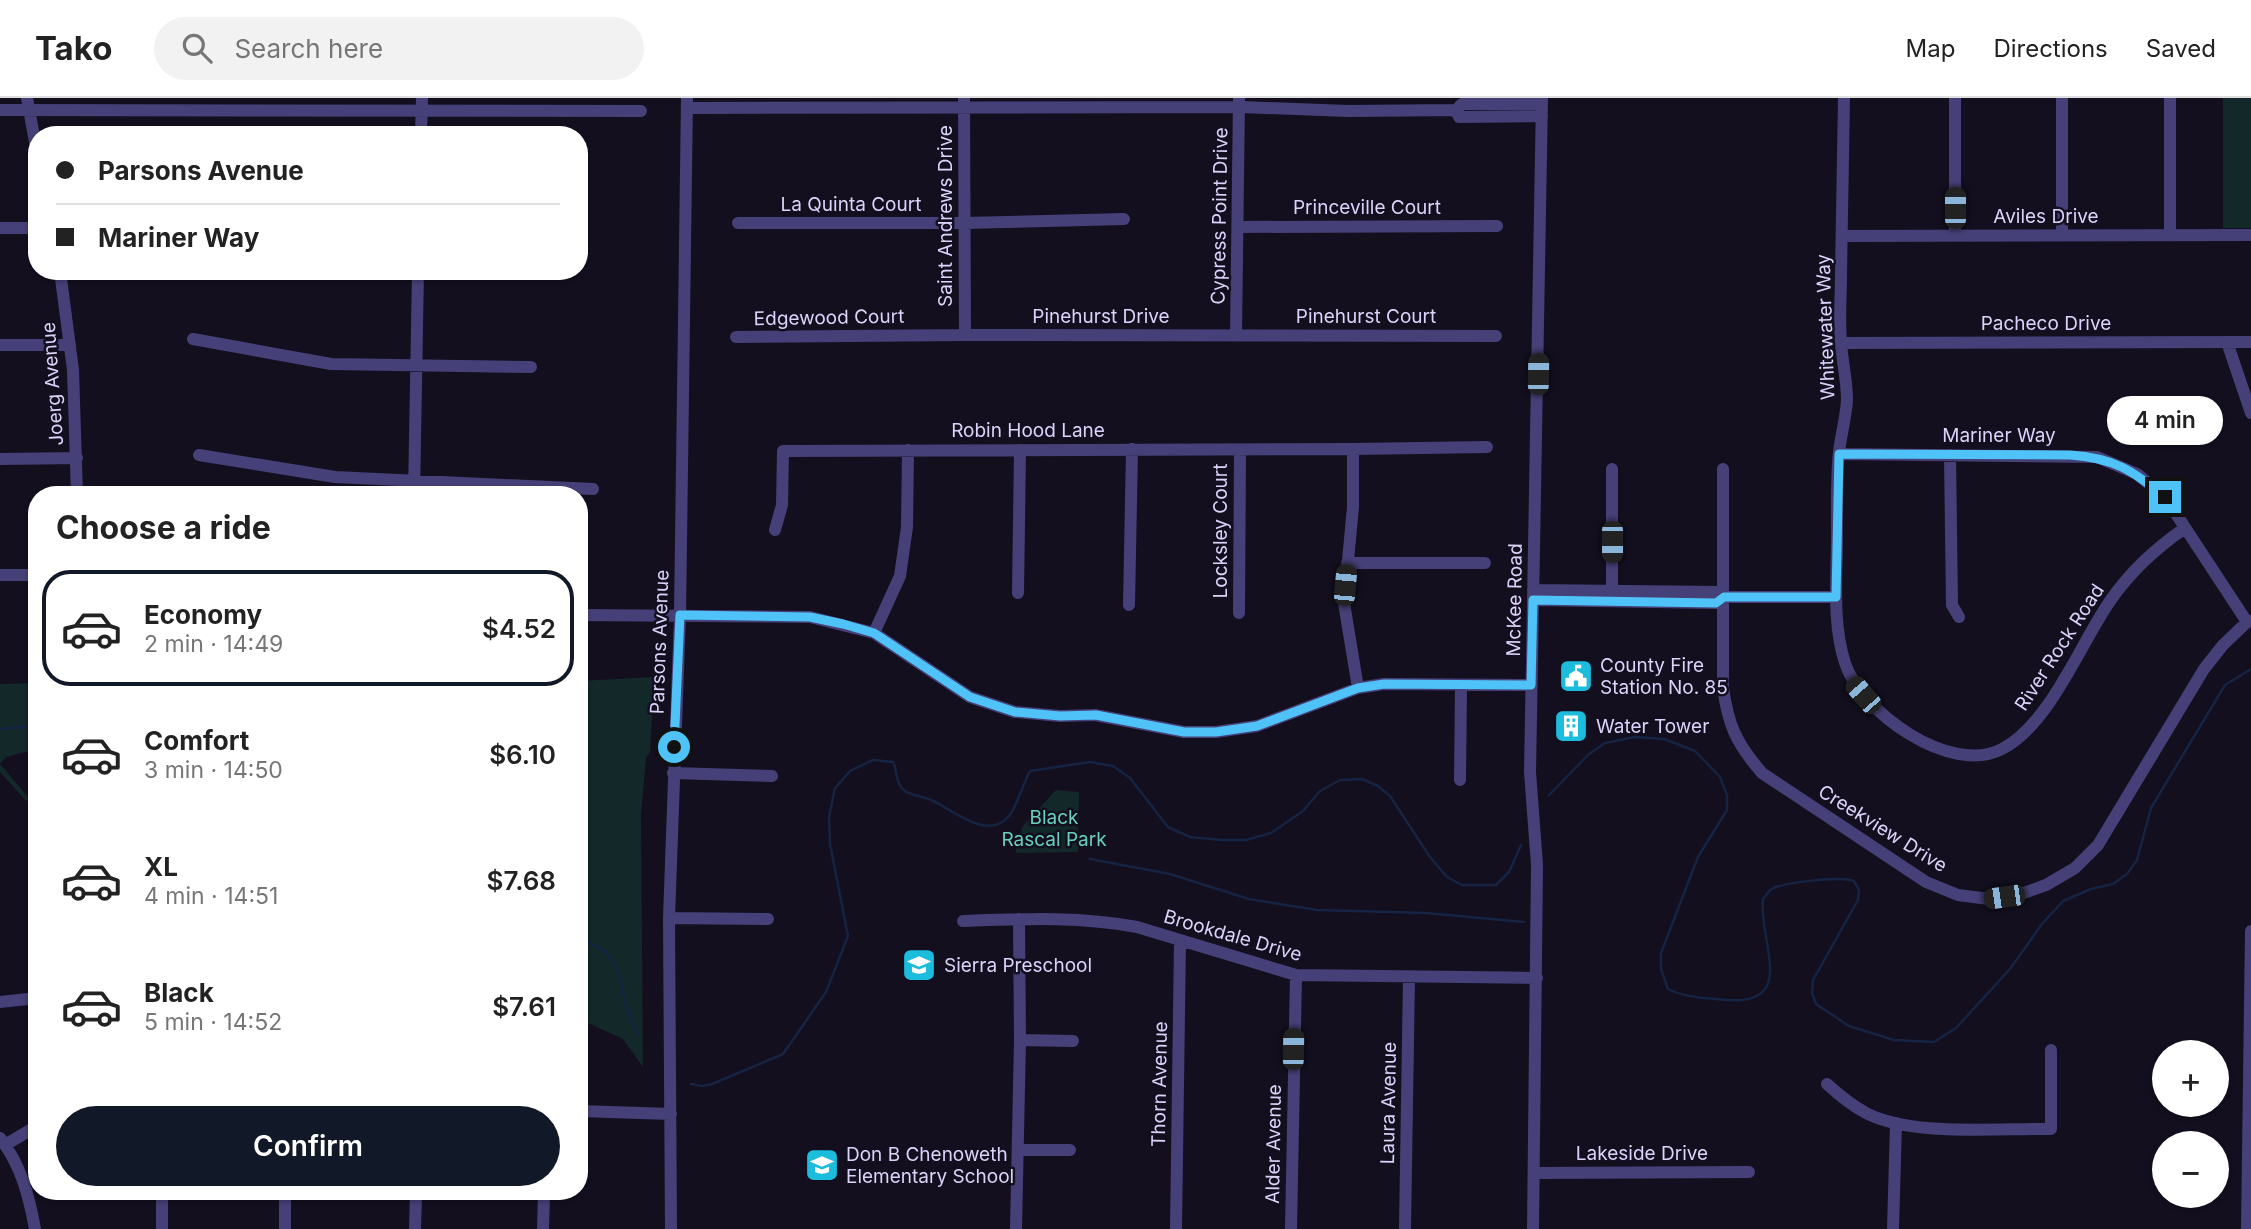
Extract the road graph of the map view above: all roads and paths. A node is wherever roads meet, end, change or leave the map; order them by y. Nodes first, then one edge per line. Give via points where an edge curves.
1 (1844, 98) edge
2 (1955, 98) edge
3 (2062, 98) edge
4 (2170, 98) edge
5 (687, 103) edge
6 (964, 103) edge
7 (1240, 103) edge
8 (28, 104) edge
9 (422, 104) edge
10 (1348, 105) edge
11 (1542, 106) edge
12 (0, 110) edge
13 (641, 111) dead end
14 (32, 126) edge
15 (421, 126) edge
16 (1124, 219) dead end
17 (738, 223) dead end
18 (963, 223) junction
19 (1497, 226) dead end
20 (1238, 227) junction
21 (0, 228) edge
22 (28, 228) edge
23 (1955, 235) junction
24 (2062, 235) junction
25 (2170, 235) junction
26 (2251, 235) edge
27 (1842, 236) junction
28 (61, 280) edge
29 (418, 280) edge
30 (965, 335) junction
31 (1236, 335) junction
32 (1496, 336) dead end
33 (736, 337) dead end
34 (193, 339) dead end
35 (2227, 342) junction
36 (2251, 342) edge
37 (1841, 343) junction
38 (0, 345) edge
39 (70, 345) junction
40 (416, 365) junction
41 (531, 367) dead end
42 (2251, 413) edge
43 (1487, 447) dead end
44 (1132, 449) junction
45 (1353, 449) junction
46 (908, 450) junction
47 (1020, 450) junction
48 (1240, 450) junction
49 (1839, 454) junction
50 (199, 455) dead end
51 (1950, 455) junction
52 (77, 458) junction
53 (0, 459) edge
54 (1612, 469) dead end
55 (1723, 469) dead end
56 (415, 479) junction
57 (77, 486) edge
58 (415, 486) edge
59 (540, 486) edge
60 (588, 489) edge
61 (593, 489) dead end
62 (2185, 528) junction
63 (775, 530) dead end
64 (1347, 563) junction
65 (1485, 564) dead end
66 (0, 575) edge
67 (28, 575) edge
68 (1018, 593) dead end
69 (1533, 595) junction
70 (1612, 596) junction
71 (1724, 597) junction
72 (1836, 597) junction
73 (1129, 605) dead end
74 (1238, 613) dead end
75 (588, 615) edge
76 (680, 615) junction
77 (1959, 617) dead end
78 (2249, 622) edge
79 (874, 633) junction
80 (1461, 685) junction
81 (1531, 685) junction
82 (1358, 688) junction
83 (673, 773) junction
84 (772, 776) dead end
85 (1460, 780) dead end
86 (669, 918) junction
87 (768, 919) dead end
88 (1019, 919) junction
89 (963, 921) dead end
90 (2251, 931) edge
91 (1180, 940) junction
92 (1296, 975) junction
93 (1409, 977) junction
94 (1537, 978) junction
95 (28, 999) edge
96 (0, 1002) edge
97 (1020, 1040) junction
98 (1073, 1041) dead end
99 (2051, 1050) dead end
100 (1827, 1084) dead end
101 (588, 1111) edge
102 (671, 1114) junction
103 (1896, 1123) junction
104 (28, 1130) edge
105 (3, 1141) edge
106 (1018, 1150) junction
107 (1070, 1150) dead end
108 (1749, 1172) dead end
109 (1534, 1173) junction
110 (28, 1196) edge
111 (29, 1200) edge
112 (162, 1200) edge
113 (285, 1200) edge
114 (416, 1200) edge
115 (544, 1200) edge
116 (35, 1229) edge
117 (162, 1229) edge
118 (285, 1229) edge
119 (415, 1229) edge
120 (543, 1229) edge
121 (671, 1229) edge
122 (1016, 1229) edge
123 (1176, 1229) edge
124 (1291, 1229) edge
125 (1405, 1229) edge
126 (1534, 1229) edge
127 (1893, 1229) edge
128 (2247, 1229) edge

1 - 27 street, Whitewater Way
2 - 23 street
3 - 24 street
4 - 25 street
5 - 6 street
5 - 76 street, Parsons Avenue
6 - 7 street
6 - 18 street, Saint Andrews Drive
7 - 10 street
7 - 20 street, Cypress Point Drive
8 - 9 street
8 - 12 street
8 - 14 street
9 - 13 street
9 - 15 street
10 - 11 street via 1455,110 1459,117
11 - 69 street, McKee Road
16 - 18 street, La Quinta Court
17 - 18 street, La Quinta Court
18 - 30 street, Saint Andrews Drive
19 - 20 street, Princeville Court
20 - 31 street, Cypress Point Drive
21 - 22 street
23 - 24 street, Aviles Drive
23 - 27 street, Aviles Drive
24 - 25 street, Aviles Drive
25 - 26 street, Aviles Drive
27 - 37 street, Whitewater Way
28 - 39 street, Joerg Avenue
29 - 40 street
30 - 31 street, Pinehurst Drive
30 - 33 street, Edgewood Court
31 - 32 street, Pinehurst Court
34 - 40 street via 331,364
35 - 36 street, Pacheco Drive
35 - 37 street, Pacheco Drive
35 - 42 street
37 - 49 street, Whitewater Way via 1847,394
38 - 39 street
39 - 52 street, Joerg Avenue
40 - 41 street
40 - 56 street
43 - 45 street, Robin Hood Lane
44 - 47 street, Robin Hood Lane
44 - 48 street, Robin Hood Lane
44 - 73 street
45 - 48 street, Robin Hood Lane
45 - 64 street
46 - 47 street, Robin Hood Lane
46 - 63 street, Robin Hood Lane via 783,450 782,505
46 - 79 street via 901,576
47 - 68 street
48 - 74 street, Locksley Court
49 - 51 street, Mariner Way
49 - 72 street, Whitewater Way
50 - 56 street via 335,477
51 - 62 street, Mariner Way via 2097,457 2146,481 2165,497
51 - 77 street via 1952,605
52 - 53 street
52 - 57 street, Joerg Avenue
54 - 70 street
55 - 71 street, Creekview Drive
56 - 58 street
56 - 59 street
60 - 61 street
62 - 72 street, River Rock Road via 2125,582 2039,719 2022,736 1983,755 1945,752 1922,743 1873,707 1852,683 1844,662
62 - 78 street, Mariner Way
64 - 65 street
64 - 82 street via 1344,603
66 - 67 street
69 - 70 street
69 - 81 street, McKee Road
70 - 71 street via 1718,592
71 - 72 street
71 - 78 street, Creekview Drive via 1727,716 1742,750 1762,773 1926,882 1958,895 1989,899 2046,885 2075,868 2098,845 2204,669
75 - 76 street
76 - 79 street via 810,617
76 - 83 street, Parsons Avenue
79 - 82 street via 970,697 1015,712 1096,715 1184,732 1257,726
80 - 81 street
80 - 82 street via 1399,683
80 - 85 street
81 - 94 street, McKee Road
83 - 84 street
83 - 86 street, Parsons Avenue
86 - 87 street
86 - 102 street, Parsons Avenue
88 - 89 street, Brookdale Drive
88 - 91 street, Brookdale Drive via 1092,919
88 - 97 street
90 - 128 street
91 - 92 street, Brookdale Drive
91 - 123 street, Thorn Avenue
92 - 93 street, Brookdale Drive
92 - 124 street, Alder Avenue
93 - 94 street, Brookdale Drive
93 - 125 street, Laura Avenue
94 - 109 street, McKee Road
95 - 96 street
97 - 98 street
97 - 106 street
99 - 103 street via 2051,1129 1932,1128
100 - 103 street via 1868,1114
101 - 102 street
102 - 121 street, Parsons Avenue
103 - 127 street
104 - 105 street
105 - 110 street
106 - 107 street
106 - 122 street
108 - 109 street, Lakeside Drive
109 - 126 street, McKee Road
111 - 116 street
112 - 117 street
113 - 118 street
114 - 119 street
115 - 120 street

